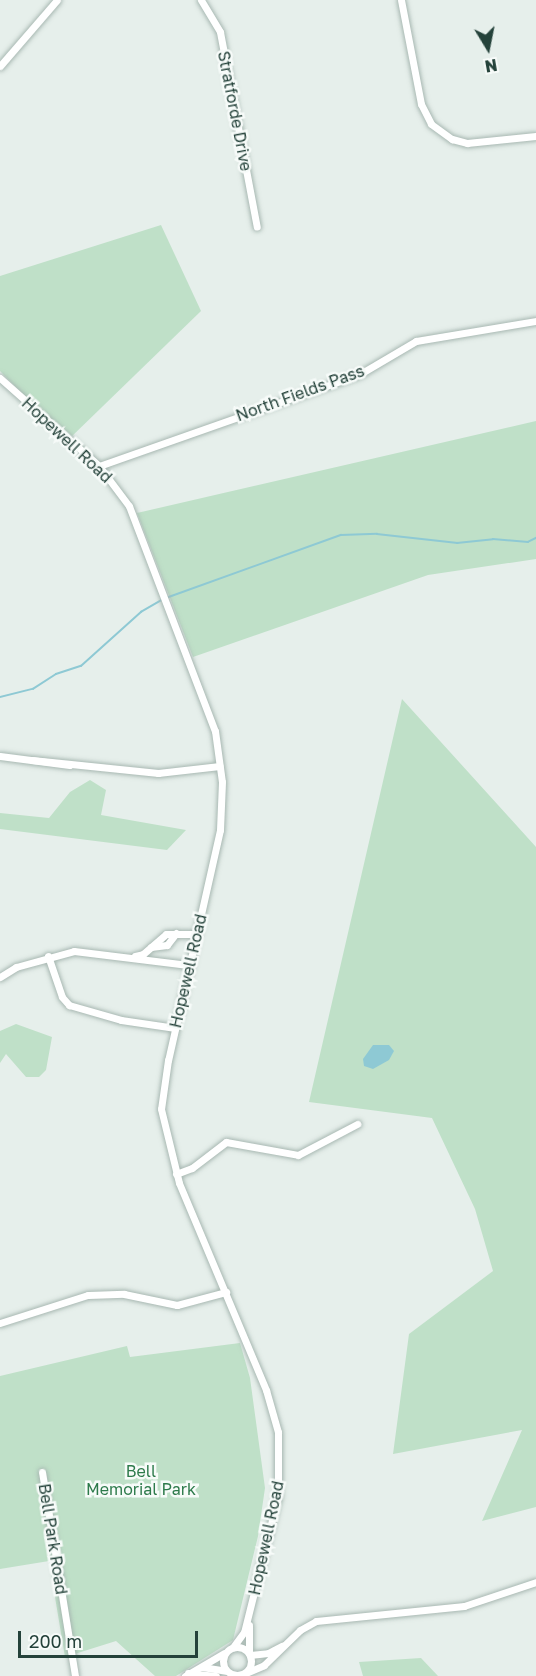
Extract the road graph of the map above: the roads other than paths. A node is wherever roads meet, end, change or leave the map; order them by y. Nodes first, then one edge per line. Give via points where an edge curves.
1 (57, 0) edge
2 (201, 0) edge
3 (401, 0) edge
4 (0, 66) edge
5 (536, 136) edge
6 (256, 227) dead end
7 (536, 321) edge
8 (0, 378) edge
9 (99, 466) junction
10 (0, 756) edge
11 (220, 766) junction
12 (195, 934) junction
13 (48, 956) junction
14 (130, 956) junction
15 (188, 965) junction
16 (0, 977) edge
17 (175, 1028) junction
18 (357, 1124) dead end
19 (176, 1174) junction
20 (226, 1292) junction
21 (0, 1323) edge
22 (42, 1472) dead end
23 (536, 1582) edge
24 (250, 1610) junction
25 (284, 1645) junction
26 (233, 1647) junction
27 (225, 1652) junction
28 (250, 1654) junction
29 (196, 1669) junction
30 (226, 1673) edge
31 (187, 1675) edge
32 (75, 1676) edge
33 (216, 1676) edge
34 (239, 1676) edge

1 - 4 street
2 - 6 street, Stratforde Drive via 220,32
3 - 5 street via 421,104 431,124 452,139 467,143
7 - 9 street, North Fields Pass via 416,341 360,374
8 - 9 street, Hopewell Road
9 - 11 street, Hopewell Road via 129,506 142,534 213,723
10 - 11 street via 159,773
11 - 12 street, Hopewell Road via 220,830
12 - 14 street via 166,934 143,954
12 - 15 street, Hopewell Road
13 - 14 street via 74,951
13 - 16 street
13 - 17 street via 62,997 69,1005 121,1020
14 - 15 street
15 - 17 street, Hopewell Road
17 - 19 street, Hopewell Road via 161,1109
18 - 19 street via 298,1155 226,1142 192,1168
19 - 20 street, Hopewell Road
20 - 21 street via 177,1305 124,1294 88,1294
20 - 24 street, Hopewell Road via 266,1390 280,1447 278,1496
22 - 32 street, Bell Park Road
23 - 25 street via 445,1610 322,1619 306,1626
24 - 26 street, Hopewell Road via 244,1632
24 - 28 street, Hopewell Road
25 - 28 street via 268,1653
25 - 34 street via 264,1665
26 - 27 street
26 - 28 street
27 - 29 street
27 - 30 street via 222,1662
28 - 34 street via 250,1669
29 - 30 street
29 - 31 street
30 - 34 street
31 - 33 street

